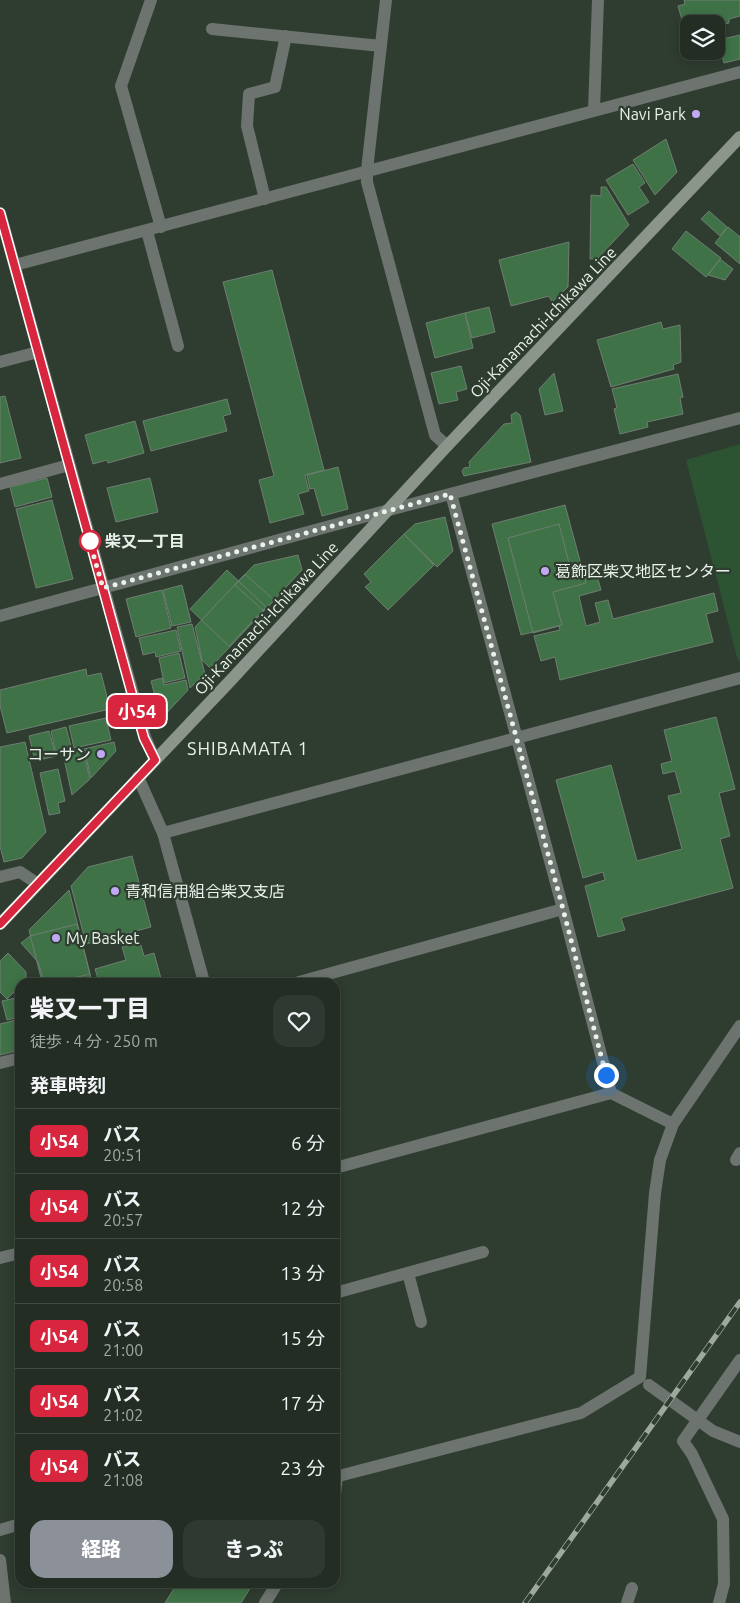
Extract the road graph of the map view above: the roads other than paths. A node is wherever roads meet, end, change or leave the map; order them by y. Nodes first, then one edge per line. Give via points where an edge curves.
1 (151, 0) edge
2 (386, 0) edge
3 (598, 0) edge
4 (212, 29) dead end
5 (286, 36) junction
6 (381, 46) junction
7 (740, 72) edge
8 (594, 110) junction
9 (740, 137) edge
10 (367, 170) junction
11 (266, 199) junction
12 (0, 214) edge
13 (161, 227) junction
14 (148, 231) junction
15 (15, 265) junction
16 (178, 346) dead end
17 (38, 352) junction
18 (0, 362) edge
19 (740, 418) edge
20 (446, 446) junction
21 (69, 465) junction
22 (0, 484) edge
23 (450, 494) junction
24 (389, 510) junction
25 (103, 588) junction
26 (0, 616) edge
27 (740, 678) edge
28 (517, 738) junction
29 (155, 760) junction
30 (138, 777) junction
31 (163, 833) junction
32 (0, 877) edge
33 (38, 884) junction
34 (563, 909) junction
35 (0, 924) edge
36 (203, 978) edge
37 (313, 978) edge
38 (740, 1026) edge
39 (15, 1059) edge
40 (0, 1063) edge
41 (611, 1094) junction
42 (673, 1124) junction
43 (340, 1167) edge
44 (483, 1252) dead end
45 (15, 1254) edge
46 (0, 1258) edge
47 (408, 1273) junction
48 (340, 1292) edge
49 (421, 1322) dead end
50 (740, 1360) edge
51 (645, 1381) junction
52 (697, 1421) junction
53 (740, 1442) edge
54 (340, 1474) edge
55 (15, 1526) edge
56 (0, 1530) edge
57 (0, 1560) edge
58 (274, 1588) edge
59 (632, 1588) dead end
60 (5, 1603) edge
61 (265, 1603) edge
62 (628, 1603) edge
63 (719, 1603) edge

1 - 13 street via 121,86
2 - 6 street
3 - 8 street
4 - 5 street
5 - 6 street
5 - 11 street via 275,88 249,94 247,126
6 - 10 street
7 - 8 street
8 - 10 street
9 - 20 main road, Oji-Kanamachi-Ichikawa Line
10 - 11 street
10 - 20 street via 367,182 435,435
11 - 13 street
12 - 15 street
13 - 14 street
14 - 15 street
14 - 16 street
15 - 17 street
17 - 18 street
17 - 21 street
19 - 23 street
20 - 24 main road, Oji-Kanamachi-Ichikawa Line
21 - 22 street
21 - 25 street
23 - 24 street
23 - 28 street
24 - 25 street
24 - 29 main road, Oji-Kanamachi-Ichikawa Line
25 - 26 street
25 - 29 street via 144,738
27 - 28 street
28 - 31 street
28 - 34 street
29 - 30 main road, Oji-Kanamachi-Ichikawa Line
30 - 31 street
30 - 33 main road, Oji-Kanamachi-Ichikawa Line
31 - 36 street
32 - 33 street via 20,872
33 - 35 main road, Oji-Kanamachi-Ichikawa Line
34 - 37 street
34 - 41 street
38 - 42 street
39 - 40 street
41 - 42 street
41 - 43 street
42 - 51 street via 660,1160 655,1194
44 - 47 street
45 - 46 street
47 - 48 street
47 - 49 street
50 - 52 street
51 - 52 street
51 - 54 street via 582,1413
52 - 53 street
52 - 63 street via 683,1441 723,1519 724,1584
55 - 56 street
57 - 60 street
58 - 61 street
59 - 62 street

